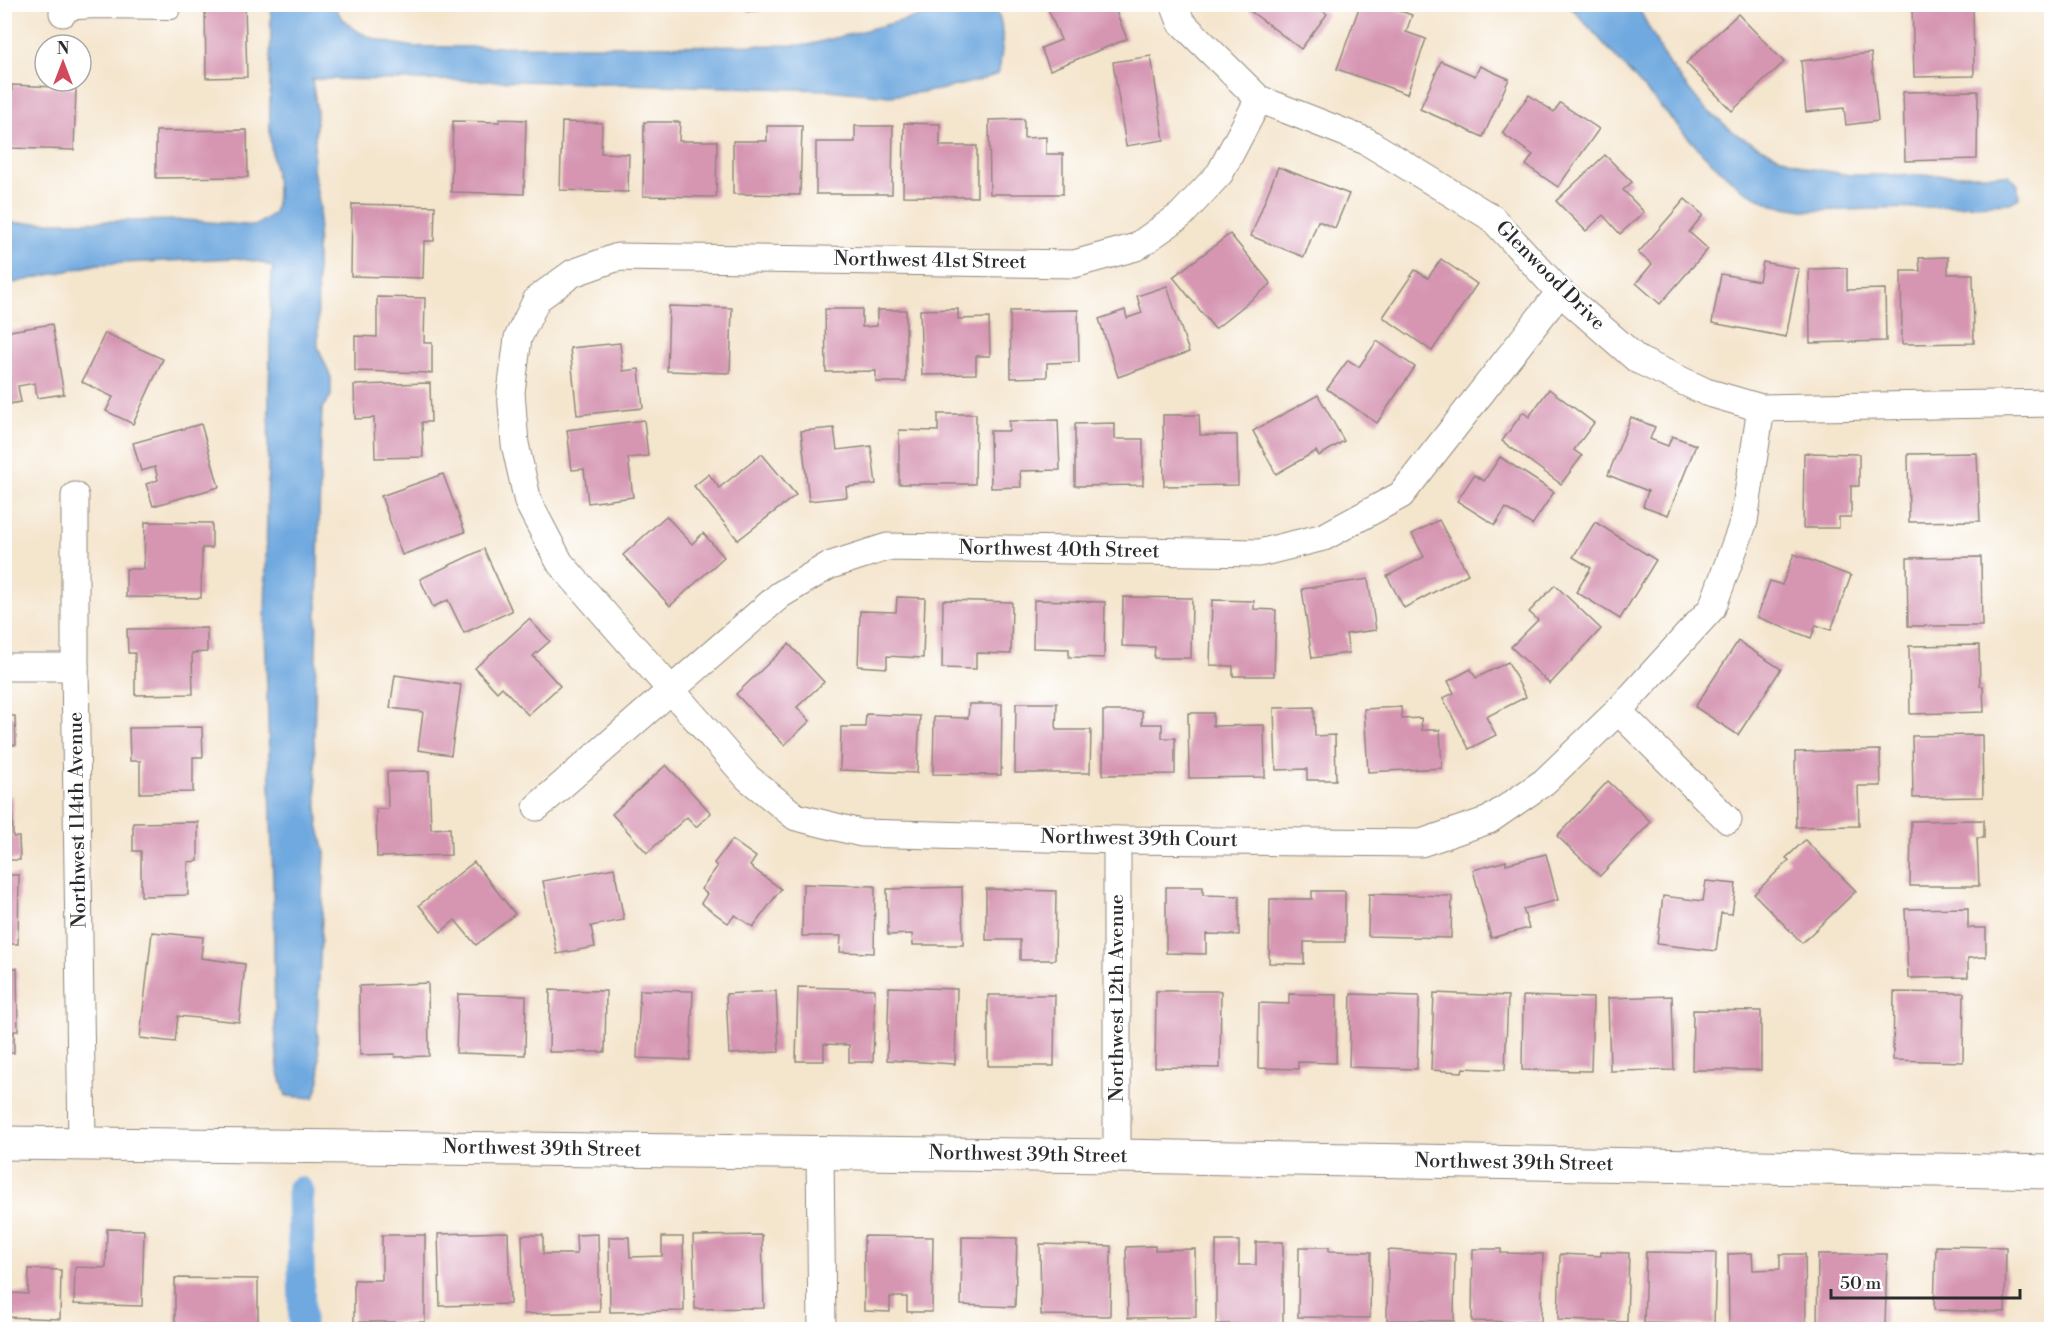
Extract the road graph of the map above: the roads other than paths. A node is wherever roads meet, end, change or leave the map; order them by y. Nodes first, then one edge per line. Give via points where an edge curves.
1 (1174, 4) edge
2 (63, 9) edge
3 (172, 12) dead end
4 (1259, 99) junction
5 (1560, 292) junction
6 (537, 299) joint
7 (2052, 403) edge
8 (1761, 408) junction
9 (75, 496) dead end
10 (4, 667) edge
11 (75, 667) junction
12 (670, 692) junction
13 (1618, 711) junction
14 (537, 807) dead end
15 (1728, 820) dead end
16 (1117, 840) junction
17 (4, 1143) edge
18 (82, 1143) junction
19 (820, 1153) junction
20 (1117, 1156) junction
21 (2052, 1172) edge
22 (822, 1329) edge

1 - 4 street, Glenwood Drive via 1181,22
2 - 3 lane
4 - 5 street, Glenwood Drive via 1366,141 1492,218
4 - 6 street, Northwest 41st Street via 1220,173 1181,215 1126,250 1074,264 618,257 573,273
5 - 8 street, Glenwood Drive via 1638,360 1706,392
5 - 12 street, Northwest 40th Street via 1401,495 1324,537 1259,553 887,547 828,566 780,595
6 - 12 street, Northwest 39th Court via 518,338 511,392 515,444 528,502 560,563
7 - 8 street, Glenwood Drive
8 - 13 street, Northwest 39th Court via 1744,521 1712,608
9 - 11 street, Northwest 114th Avenue
10 - 11 street
11 - 18 street, Northwest 114th Avenue
12 - 14 street, Northwest 40th Street
12 - 16 street, Northwest 39th Court via 748,778 796,817 861,833
13 - 15 street
13 - 16 street, Northwest 39th Court via 1544,782 1489,820 1421,843
16 - 20 street, Northwest 12th Avenue
17 - 18 street, Northwest 39th Street
18 - 19 street, Northwest 39th Street
19 - 20 street, Northwest 39th Street
19 - 22 street
20 - 21 street, Northwest 39th Street

